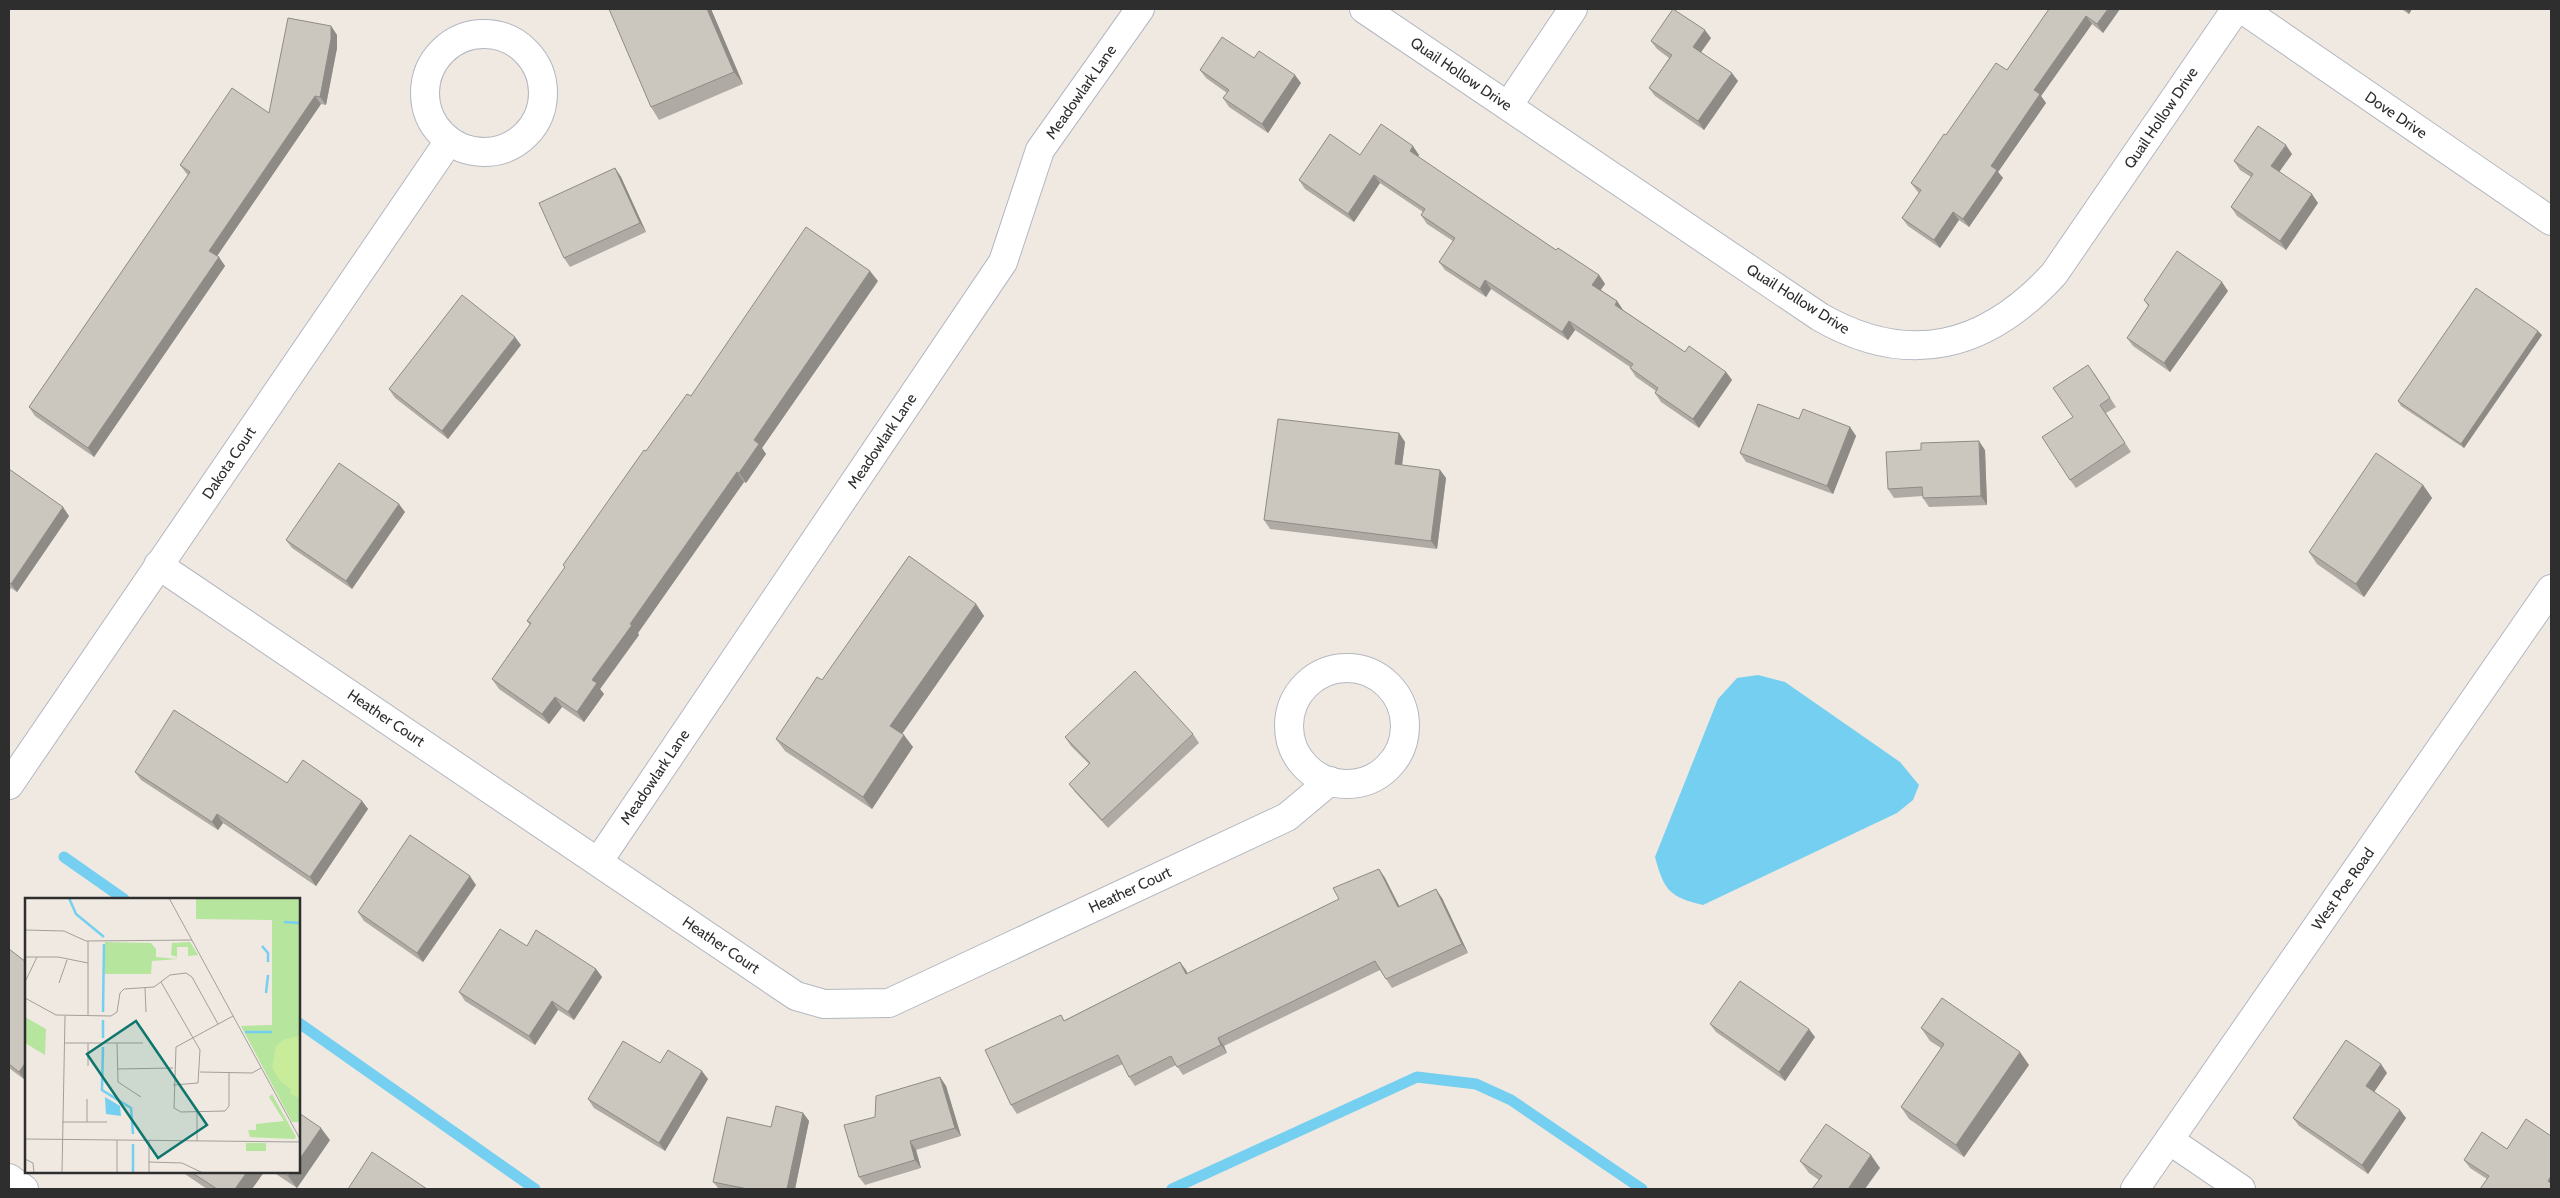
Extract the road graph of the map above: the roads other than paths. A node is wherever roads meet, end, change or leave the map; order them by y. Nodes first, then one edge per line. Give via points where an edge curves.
1 (1140, 9) edge
2 (1364, 9) edge
3 (1573, 9) edge
4 (2236, 9) edge
5 (2242, 9) edge
6 (1508, 106) junction
7 (449, 141) junction
8 (2551, 221) edge
9 (158, 565) junction
10 (2551, 589) edge
11 (1330, 782) junction
12 (9, 785) edge
13 (598, 862) junction
14 (2169, 1140) junction
15 (9, 1178) edge
16 (24, 1189) edge
17 (2135, 1189) edge
18 (2241, 1189) edge

1 - 13 street, Meadowlark Lane via 1040,150 1003,262
2 - 6 street, Quail Hollow Drive
3 - 6 street
4 - 6 street, Quail Hollow Drive via 2054,274 2035,295 2012,314 1987,328 1960,339 1932,344 1874,341 1847,332 1820,317
5 - 8 street, Dove Drive
7 - 7 street via 466,150 504,149 521,140 534,125 542,107 543,88 538,69 528,53 513,41 494,35 474,34 455,41 429,70 424,90 426,109 435,127
7 - 9 street, Dakota Court
9 - 12 street, Dakota Court
9 - 13 street, Heather Court
10 - 14 street, West Poe Road
11 - 11 street via 1368,781 1385,771 1397,756 1404,738 1405,718 1399,700 1388,684 1372,673 1353,668 1334,669 1302,689 1293,706 1289,724 1292,743 1300,760 1313,773
11 - 13 street, Heather Court via 1287,817 889,1003 824,1004 796,996
14 - 17 street, West Poe Road
14 - 18 street
15 - 16 street

